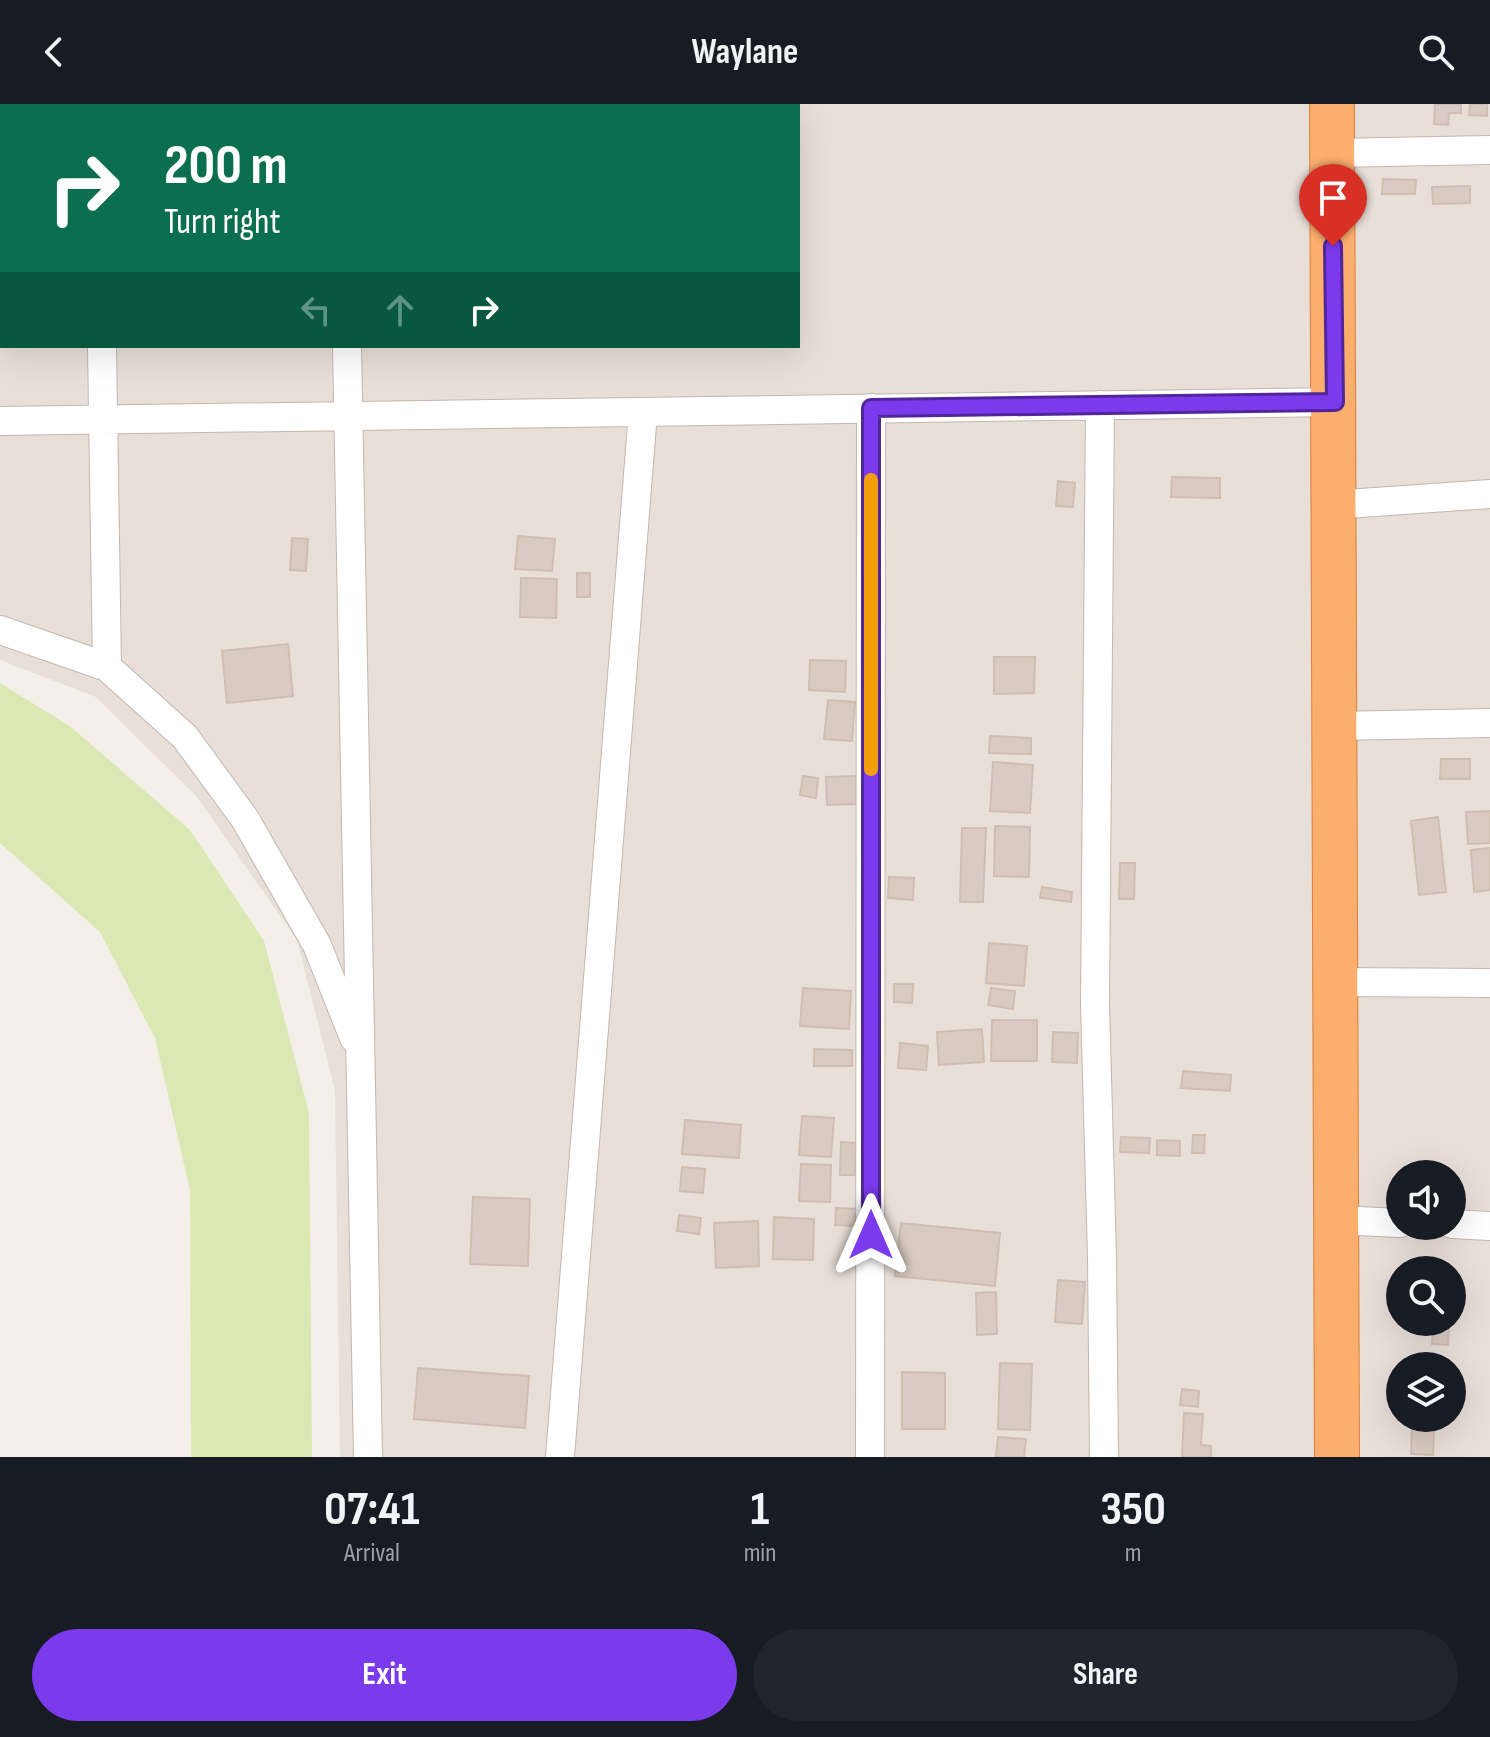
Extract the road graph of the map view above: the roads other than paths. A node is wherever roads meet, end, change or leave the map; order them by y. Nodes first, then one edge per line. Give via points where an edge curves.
1 (1332, 104) edge
2 (1490, 150) edge
3 (1333, 153) junction
4 (102, 348) edge
5 (347, 348) edge
6 (1335, 402) junction
7 (1100, 405) junction
8 (871, 408) junction
9 (643, 412) junction
10 (349, 416) junction
11 (104, 419) junction
12 (0, 421) edge
13 (1490, 494) edge
14 (1332, 505) junction
15 (0, 630) edge
16 (107, 667) junction
17 (1490, 723) edge
18 (1335, 726) junction
19 (1337, 982) junction
20 (1490, 983) edge
21 (361, 1053) junction
22 (1337, 1220) junction
23 (1386, 1222) edge
24 (1466, 1225) edge
25 (1490, 1226) edge
26 (368, 1457) edge
27 (560, 1457) edge
28 (870, 1457) edge
29 (1104, 1457) edge
30 (1337, 1457) edge

1 - 3 highway
2 - 3 street
3 - 6 highway
4 - 11 street
5 - 10 street
6 - 7 street
6 - 14 highway
7 - 8 street
7 - 29 street via 1095,1004
8 - 9 street
8 - 28 street
9 - 10 street
9 - 27 street
10 - 11 street
10 - 21 street
11 - 12 street
11 - 16 street
13 - 14 street
14 - 18 highway
15 - 16 street
16 - 21 street via 185,737 245,819 317,945
17 - 18 street
18 - 19 highway
19 - 20 street
19 - 22 highway
21 - 26 street
22 - 23 street
22 - 30 highway
24 - 25 street

